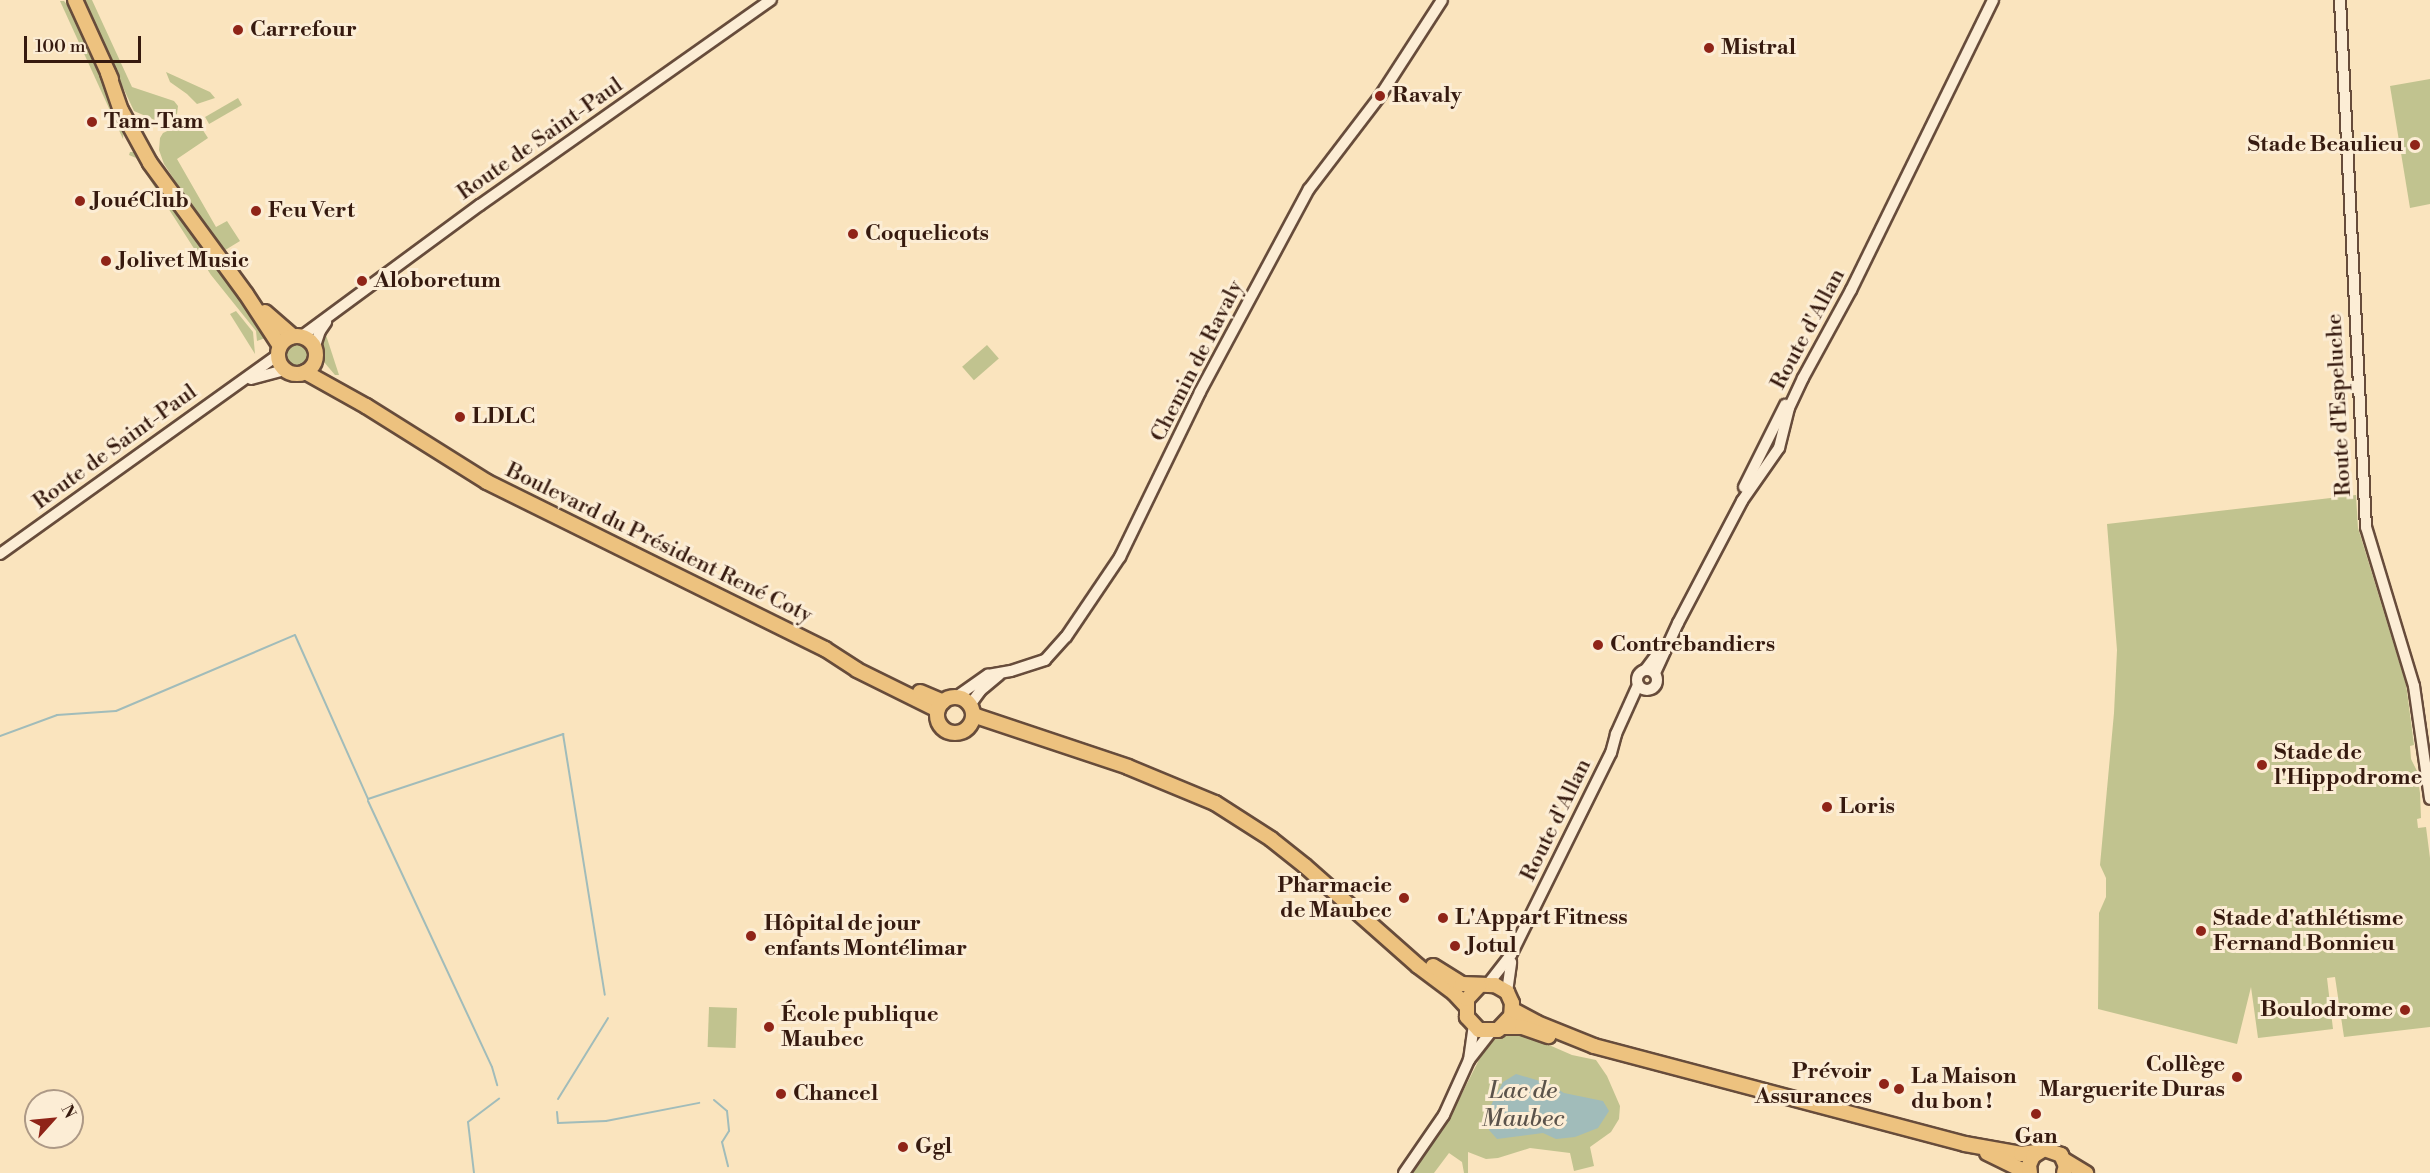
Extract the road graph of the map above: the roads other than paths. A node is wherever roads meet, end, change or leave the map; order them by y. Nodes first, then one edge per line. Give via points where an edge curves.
1 (75, 0) edge
2 (771, 0) edge
3 (1442, 0) edge
4 (1986, 0) edge
5 (1993, 0) edge
6 (2340, 0) edge
7 (246, 294) junction
8 (334, 313) junction
9 (297, 336) junction
10 (279, 350) junction
11 (316, 351) junction
12 (285, 370) junction
13 (305, 372) junction
14 (224, 392) junction
15 (366, 406) junction
16 (0, 554) edge
17 (1650, 671) junction
18 (1001, 673) junction
19 (1641, 688) junction
20 (946, 703) junction
21 (972, 715) junction
22 (2430, 800) edge
23 (1387, 936) junction
24 (1511, 956) junction
25 (1483, 985) junction
26 (1506, 992) junction
27 (1465, 1005) junction
28 (1513, 1010) junction
29 (1474, 1026) junction
30 (1497, 1029) junction
31 (1594, 1046) junction
32 (1469, 1060) junction
33 (1965, 1144) junction
34 (2036, 1152) junction
35 (2064, 1166) edge
36 (1404, 1173) edge
37 (2029, 1173) edge
38 (2086, 1173) edge

1 - 7 main road via 126,120 150,163
2 - 8 street, Route de Saint-Paul
3 - 18 street, Chemin de Ravaly via 1398,72 1300,205 1200,392 1120,558 1066,637 1045,660
4 - 17 street, Route d'Allan via 1863,255 1798,375
5 - 17 street, Route d'Allan via 1851,290 1803,378 1789,408 1779,448 1742,501
6 - 22 street, Route d'Espeluche via 2366,527 2414,686
7 - 9 main road
7 - 10 main road
8 - 9 street, Route de Saint-Paul
8 - 11 street, Route de Saint-Paul via 320,331
9 - 10 main road
9 - 11 main road
10 - 12 main road
10 - 14 street, Route de Saint-Paul via 263,368
11 - 13 main road via 314,363
11 - 15 main road, Boulevard du Président René Coty via 333,378
12 - 13 main road
12 - 14 street, Route de Saint-Paul
13 - 15 main road, Boulevard du Président René Coty
14 - 16 street, Route de Saint-Paul
15 - 20 main road, Boulevard du Président René Coty via 487,482 825,649
17 - 19 street via 1637,676
17 - 19 street via 1657,680 1655,687
18 - 20 street, Chemin de Ravaly via 981,678
18 - 21 street via 990,681
19 - 24 street, Route d'Allan
20 - 21 main road, Boulevard du Président René Coty
20 - 21 main road via 939,722 947,731 959,733
21 - 23 main road, Boulevard du Président René Coty via 1128,767 1195,794 1243,821 1296,860
23 - 25 main road via 1462,984
23 - 27 main road
24 - 25 street, Route d'Allan
24 - 26 street, Route d'Allan
25 - 26 main road
25 - 27 main road via 1470,994
26 - 28 main road
27 - 29 main road
28 - 30 main road
28 - 31 main road
29 - 30 main road
29 - 32 street
30 - 31 main road via 1521,1028 1572,1044
30 - 32 street
31 - 33 main road
32 - 36 street via 1444,1115
33 - 34 main road via 2021,1154
33 - 37 main road
34 - 35 main road via 2050,1149
34 - 37 main road via 2030,1160
35 - 38 main road

